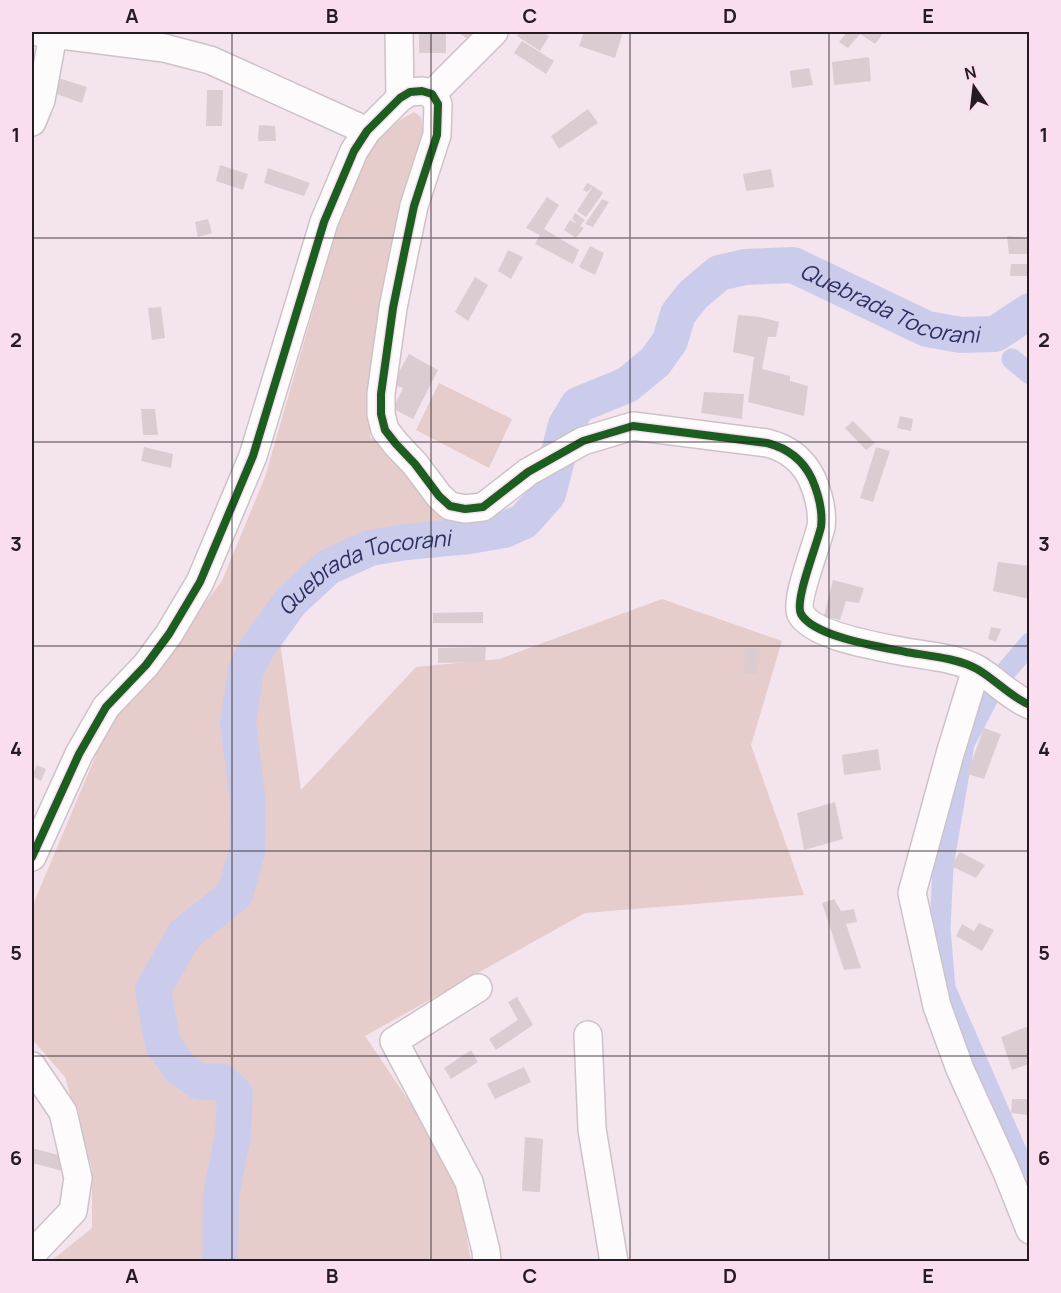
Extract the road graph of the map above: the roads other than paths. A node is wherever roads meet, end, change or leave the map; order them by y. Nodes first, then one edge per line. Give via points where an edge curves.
1 (399, 32) edge
2 (494, 32) edge
3 (46, 33) edge
4 (432, 94) junction
5 (400, 98) junction
6 (32, 122) edge
7 (367, 131) junction
8 (976, 669) junction
9 (1029, 705) edge
10 (32, 857) edge
11 (478, 987) dead end
12 (588, 1035) dead end
13 (32, 1066) edge
14 (1029, 1230) edge
15 (32, 1254) edge
16 (487, 1262) edge
17 (614, 1262) edge

1 - 5 street
2 - 4 street
3 - 6 street via 41,100
3 - 7 street via 164,48 210,60
4 - 5 street via 410,92
4 - 8 street via 438,104 437,135 414,206 393,308 381,414 385,430 439,496 450,506 483,507 528,472 583,441 633,426 783,447 808,472 821,508 821,526 799,598 800,612 807,622 852,641
5 - 7 street
7 - 10 street via 354,151 324,222 253,456 200,582 146,665 106,707 79,754
8 - 9 street
8 - 14 street via 912,893 937,1006
11 - 16 street via 394,1041 469,1182
12 - 17 street via 592,1129
13 - 15 street via 63,1112 78,1178 73,1211

